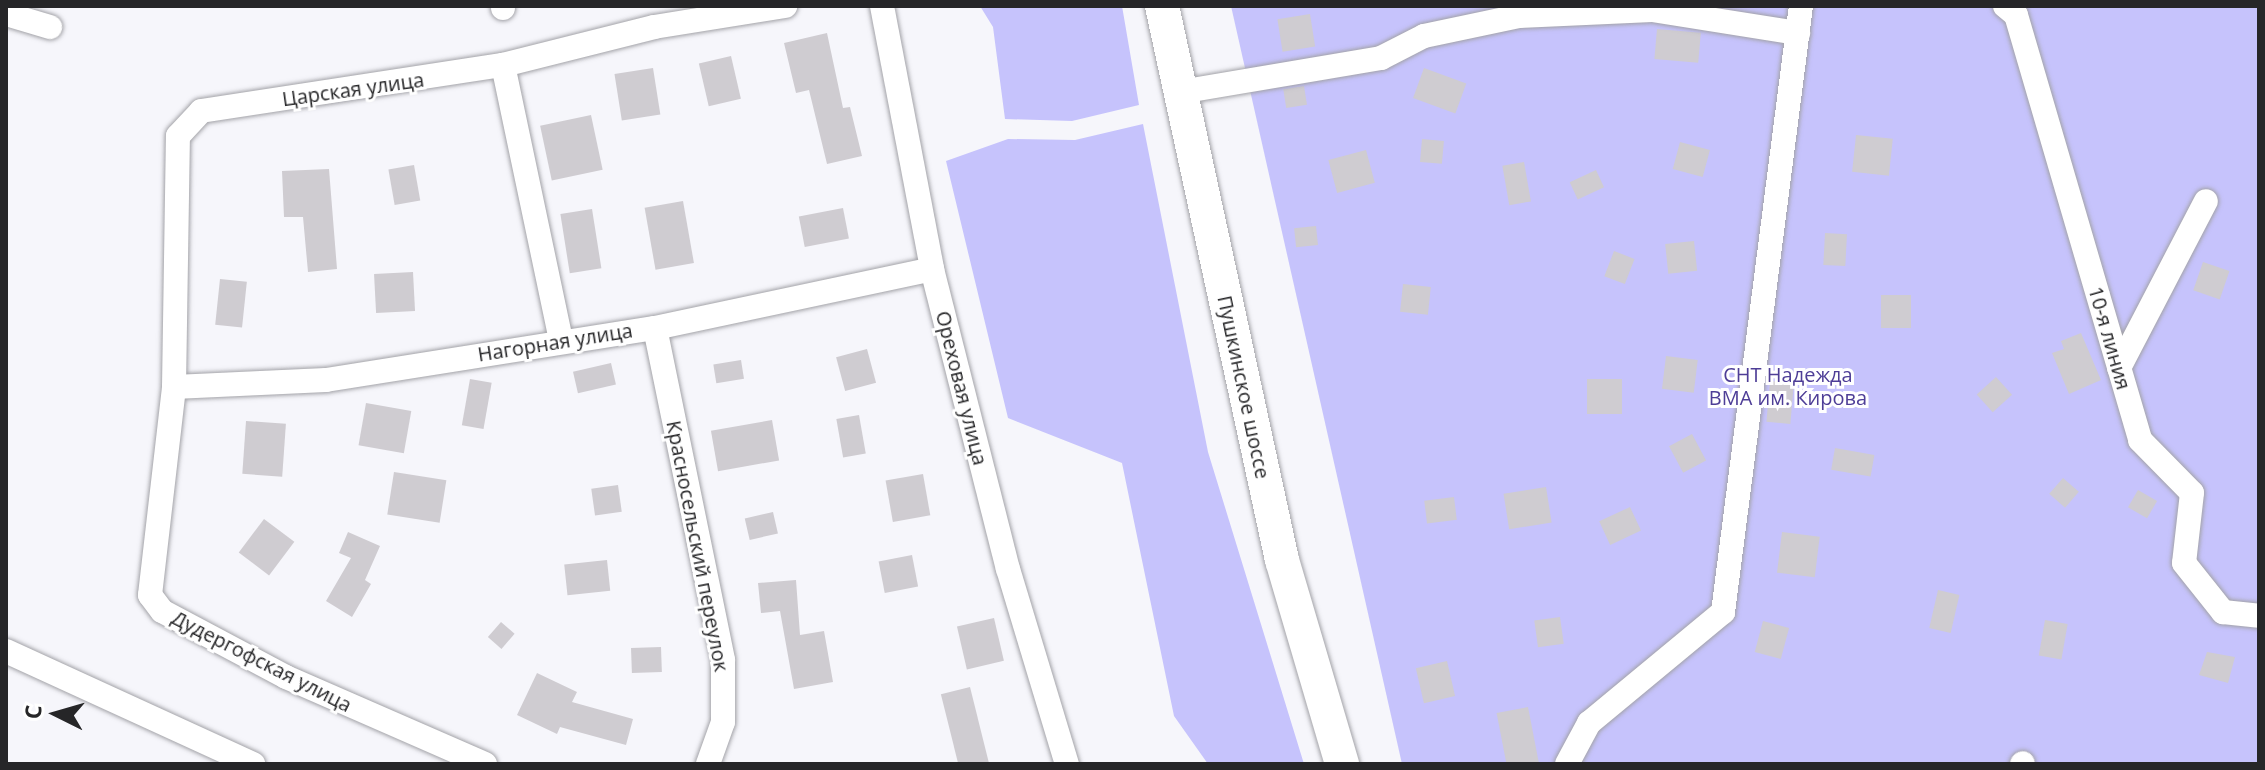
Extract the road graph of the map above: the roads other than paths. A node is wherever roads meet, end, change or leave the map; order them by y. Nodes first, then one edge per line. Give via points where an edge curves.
1 (785, 6) edge
2 (882, 6) edge
3 (1162, 6) edge
4 (1801, 6) edge
5 (2005, 6) edge
6 (6, 14) edge
7 (50, 27) dead end
8 (1798, 33) junction
9 (503, 65) junction
10 (1180, 92) junction
11 (2206, 201) dead end
12 (932, 269) junction
13 (655, 328) junction
14 (561, 340) junction
15 (2119, 368) junction
16 (174, 387) junction
17 (2259, 616) edge
18 (6, 651) edge
19 (253, 764) edge
20 (485, 764) edge
21 (708, 764) edge
22 (1067, 764) edge
23 (1342, 764) edge
24 (1567, 764) edge

1 - 9 street, Царская улица via 654,27
2 - 12 street, Ореховая улица
3 - 10 main road, Пушкинское шоссе
4 - 8 street
5 - 15 street, 10-я линия via 2016,15
6 - 7 street
8 - 10 street via 1652,10 1519,16 1424,36 1381,58
8 - 24 street via 1723,612 1589,723
9 - 14 street
9 - 16 street, Царская улица via 201,111 187,121 178,136
10 - 23 main road, Пушкинское шоссе via 1282,560
11 - 15 street
12 - 13 street, Нагорная улица
12 - 22 street, Ореховая улица via 1008,569
13 - 14 street, Нагорная улица
13 - 21 street, Красносельский переулок via 723,660 723,722
14 - 16 street, Нагорная улица via 326,380
15 - 17 street, 10-я линия via 2140,440 2192,493 2184,563 2223,612
16 - 20 street, Дудергофская улица via 147,577 162,611 286,677
18 - 19 street

